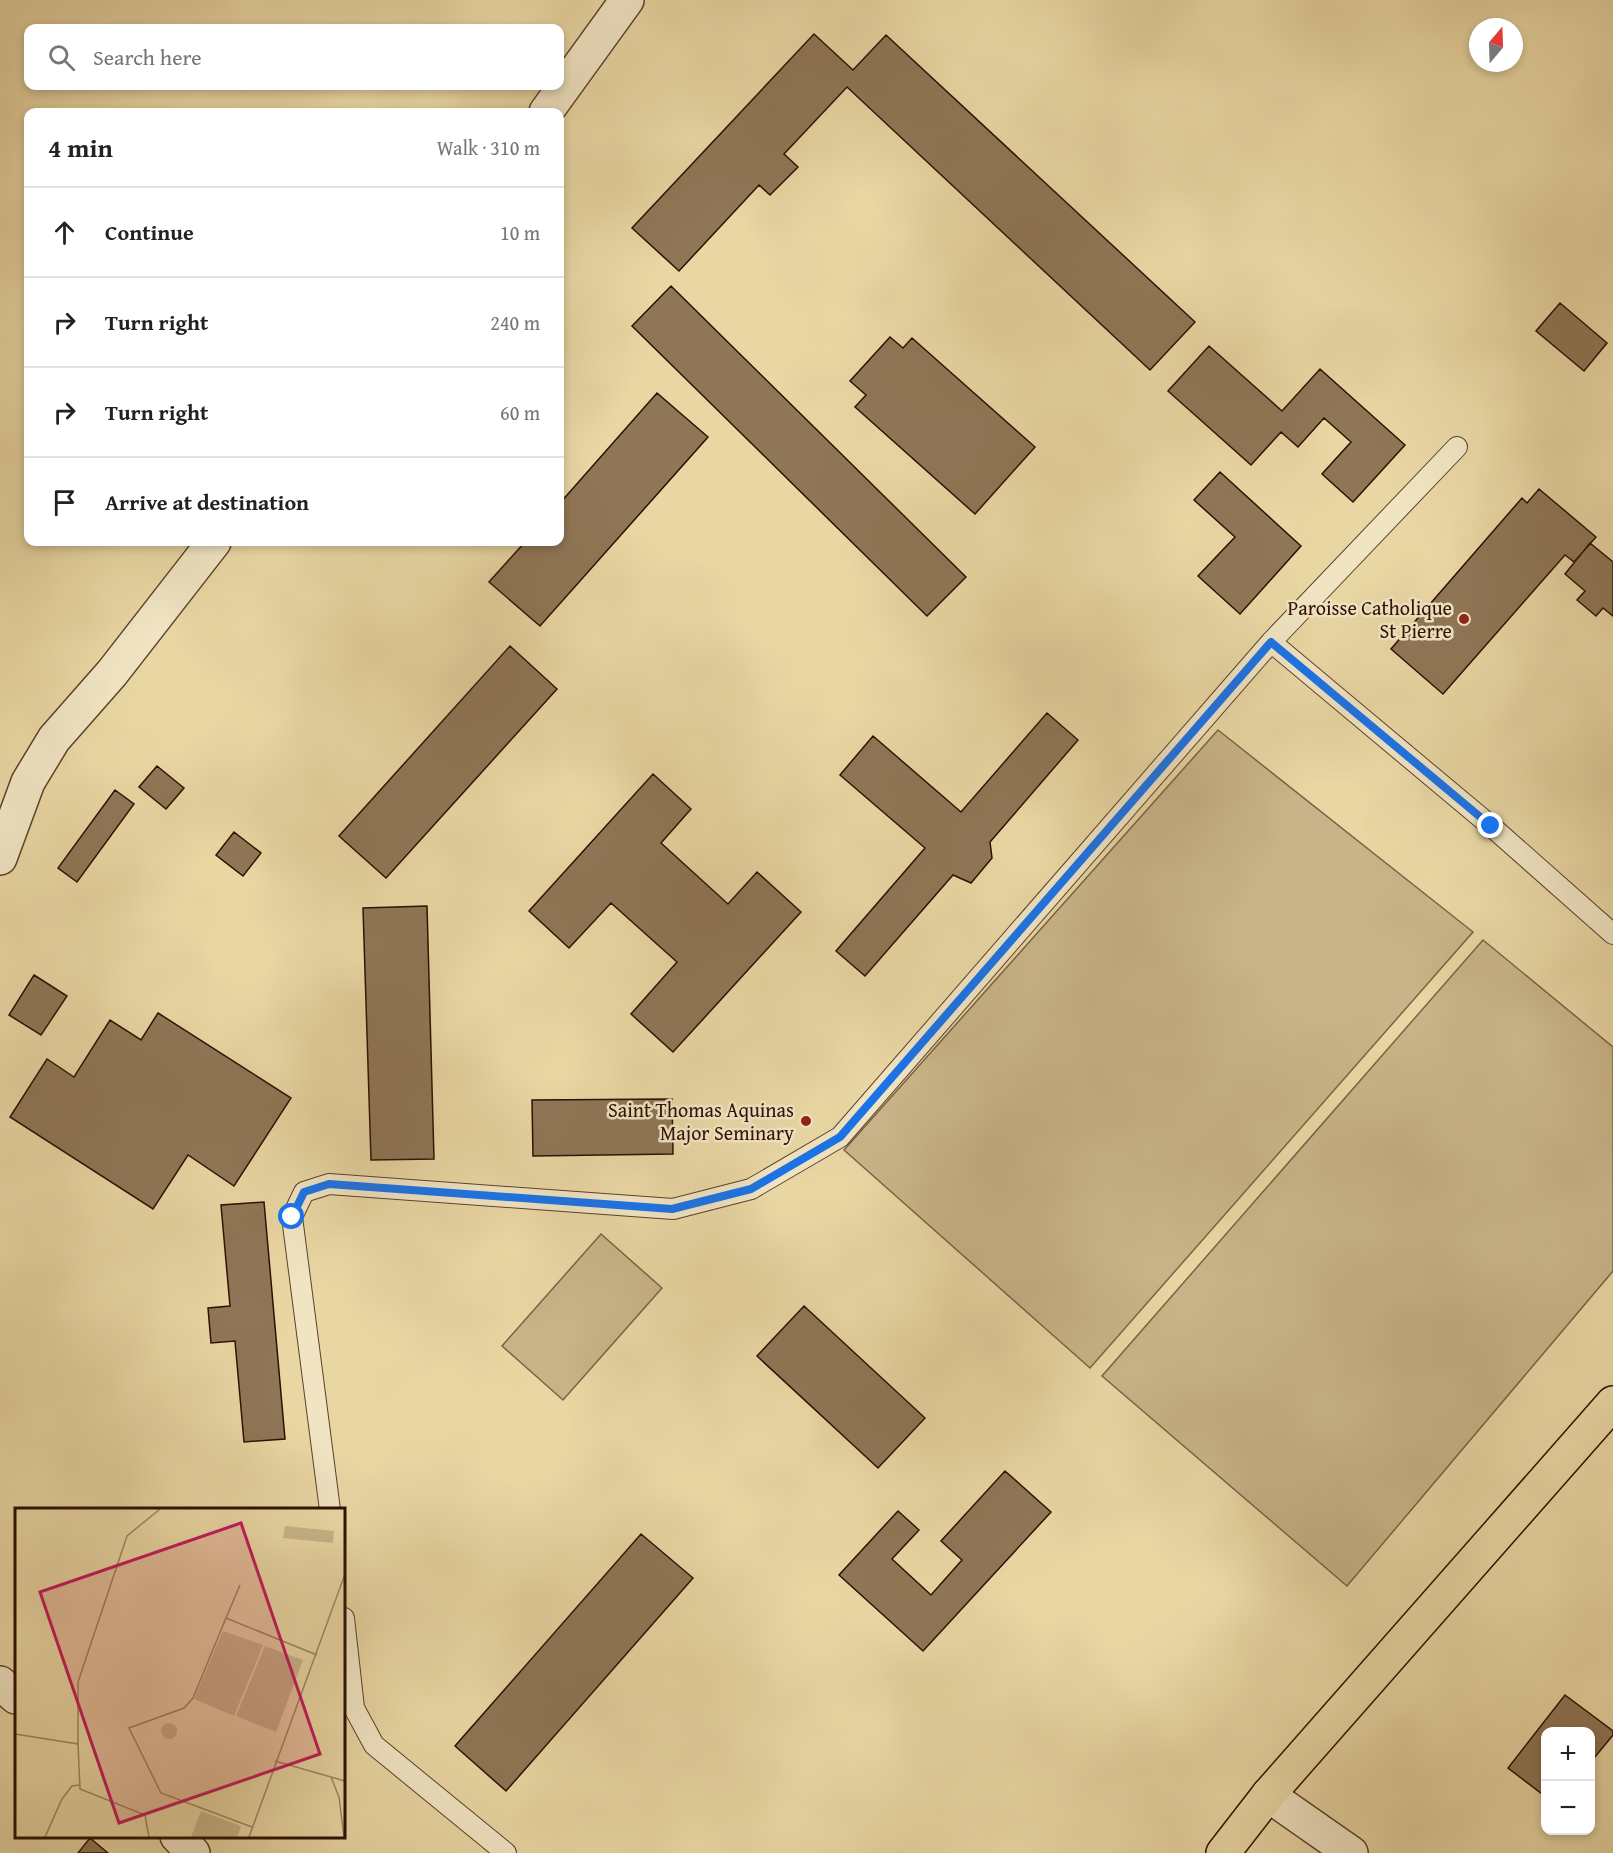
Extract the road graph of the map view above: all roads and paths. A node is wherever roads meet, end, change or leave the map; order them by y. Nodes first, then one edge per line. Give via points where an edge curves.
1 (627, 0) edge
2 (564, 87) edge
3 (562, 90) edge
4 (549, 108) edge
5 (1457, 447) dead end
6 (211, 546) edge
7 (1271, 642) junction
8 (0, 858) edge
9 (1613, 934) edge
10 (1613, 1403) edge
11 (330, 1508) edge
12 (345, 1627) edge
13 (0, 1683) edge
14 (15, 1696) edge
15 (1268, 1796) junction
16 (179, 1838) edge
17 (194, 1853) edge
18 (506, 1853) edge
19 (1223, 1853) edge
20 (1351, 1853) edge

1 - 2 street
3 - 4 street
5 - 7 lane
6 - 8 street via 112,673 54,739 28,782
7 - 9 lane
7 - 11 lane via 840,1137 751,1189 672,1209 329,1184 304,1192 292,1217
10 - 15 main road
12 - 18 lane via 354,1708 374,1745
13 - 14 street
15 - 19 main road
15 - 20 street
16 - 17 street

